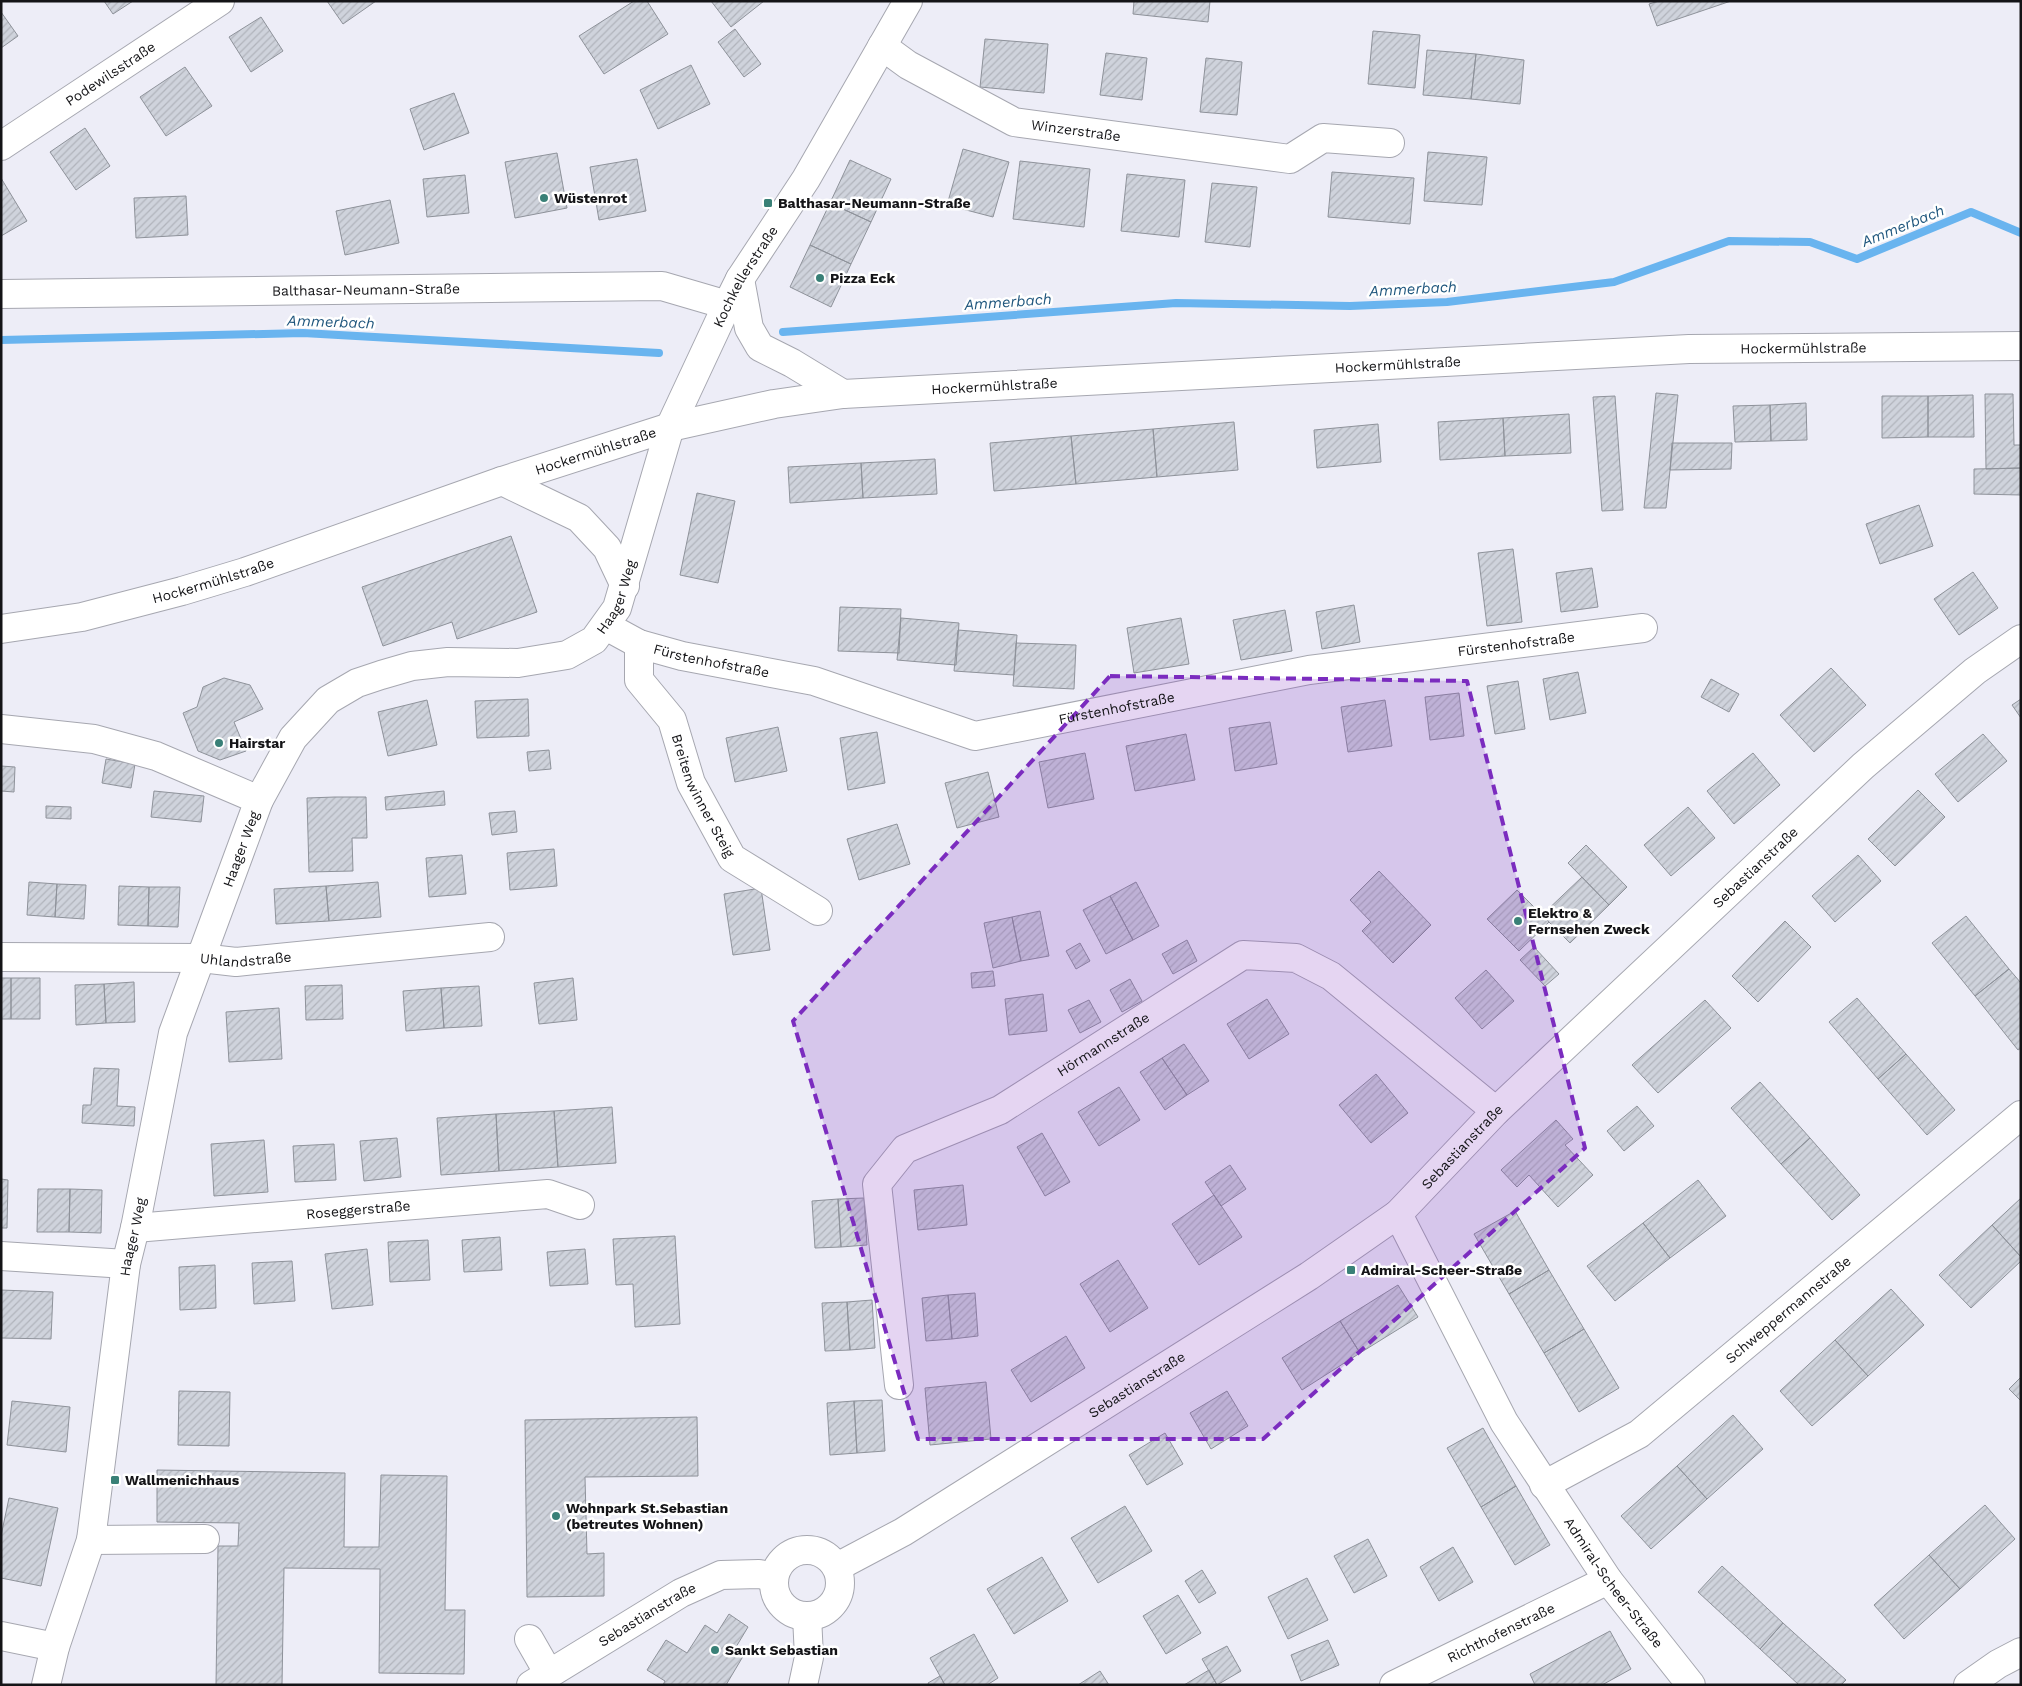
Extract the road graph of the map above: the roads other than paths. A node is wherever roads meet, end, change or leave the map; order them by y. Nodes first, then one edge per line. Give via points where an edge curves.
1 (220, 1) edge
2 (908, 1) edge
3 (882, 46) junction
4 (1390, 143) dead end
5 (1, 146) edge
6 (740, 279) junction
7 (1, 294) edge
8 (727, 305) junction
9 (2021, 346) edge
10 (843, 394) junction
11 (670, 427) junction
12 (502, 481) junction
13 (625, 586) junction
14 (606, 626) junction
15 (1643, 628) dead end
16 (1, 629) edge
17 (2021, 638) edge
18 (639, 644) junction
19 (1, 729) edge
20 (259, 800) junction
21 (818, 911) dead end
22 (490, 937) dead end
23 (1, 957) edge
24 (201, 958) junction
25 (1496, 1111) junction
26 (2021, 1115) edge
27 (580, 1204) dead end
28 (1398, 1214) junction
29 (136, 1228) junction
30 (1, 1256) edge
31 (126, 1264) junction
32 (899, 1385) dead end
33 (1544, 1485) junction
34 (205, 1539) dead end
35 (91, 1540) junction
36 (837, 1567) junction
37 (774, 1577) junction
38 (1608, 1580) junction
39 (808, 1616) junction
40 (1, 1636) edge
41 (529, 1640) dead end
42 (55, 1647) junction
43 (2021, 1652) edge
44 (540, 1679) edge
45 (46, 1685) edge
46 (803, 1685) edge
47 (1394, 1685) edge
48 (1691, 1685) edge
49 (1968, 1685) edge

1 - 5 street, Podewilsstraße
2 - 3 street, Kochkellerstraße
3 - 4 street, Winzerstraße via 908,65 1014,122 1290,159 1323,138
3 - 6 street, Kochkellerstraße via 806,179
6 - 8 street, Kochkellerstraße
6 - 10 street via 749,328 760,347
7 - 8 street, Balthasar-Neumann-Straße via 662,286
8 - 11 street, Kochkellerstraße
9 - 10 street, Hockermühlstraße via 1679,350
10 - 11 street, Hockermühlstraße via 774,404
11 - 12 street, Hockermühlstraße
11 - 13 street, Haager Weg
12 - 13 street via 579,518 607,548
12 - 16 street, Hockermühlstraße via 245,572 182,591 82,617
13 - 14 street, Haager Weg
14 - 18 street, Fürstenhofstraße
14 - 20 street, Haager Weg via 594,640 567,655 518,663 448,662 412,666 357,684 328,700 293,738
15 - 18 street, Fürstenhofstraße via 1309,670 975,736 814,681 682,656
17 - 25 street, Sebastianstraße via 1975,671 1863,766
18 - 21 street, Breitenwinner Steig via 639,680 672,720 691,783 732,858
19 - 20 street, Haager Weg via 103,741 156,756
20 - 24 street, Haager Weg
22 - 24 street, Uhlandstraße via 236,962
23 - 24 street, Uhlandstraße
24 - 29 street, Haager Weg via 173,1033
25 - 28 street, Sebastianstraße
25 - 32 street, Hörmannstraße via 1331,976 1296,958 1243,955 1000,1110 905,1149 877,1184
26 - 33 street, Schweppermannstraße via 1638,1434
27 - 29 street, Roseggerstraße via 548,1194
28 - 33 street, Admiral-Scheer-Straße via 1504,1422
28 - 36 street, Sebastianstraße via 1309,1276 928,1516
29 - 31 street, Haager Weg
30 - 31 street
31 - 35 street, Haager Weg
33 - 38 street, Admiral-Scheer-Straße
34 - 35 street
35 - 42 street, Haager Weg
36 - 37 street via 821,1552 801,1550 784,1559
36 - 39 street via 841,1584 836,1601 821,1614
37 - 39 street via 777,1598 792,1613
37 - 44 street, Sebastianstraße via 720,1575 681,1593
38 - 47 street, Richthofenstraße
38 - 48 street, Admiral-Scheer-Straße
39 - 46 street via 810,1657
40 - 42 street
41 - 44 street
42 - 45 street, Haager Weg
43 - 49 street

